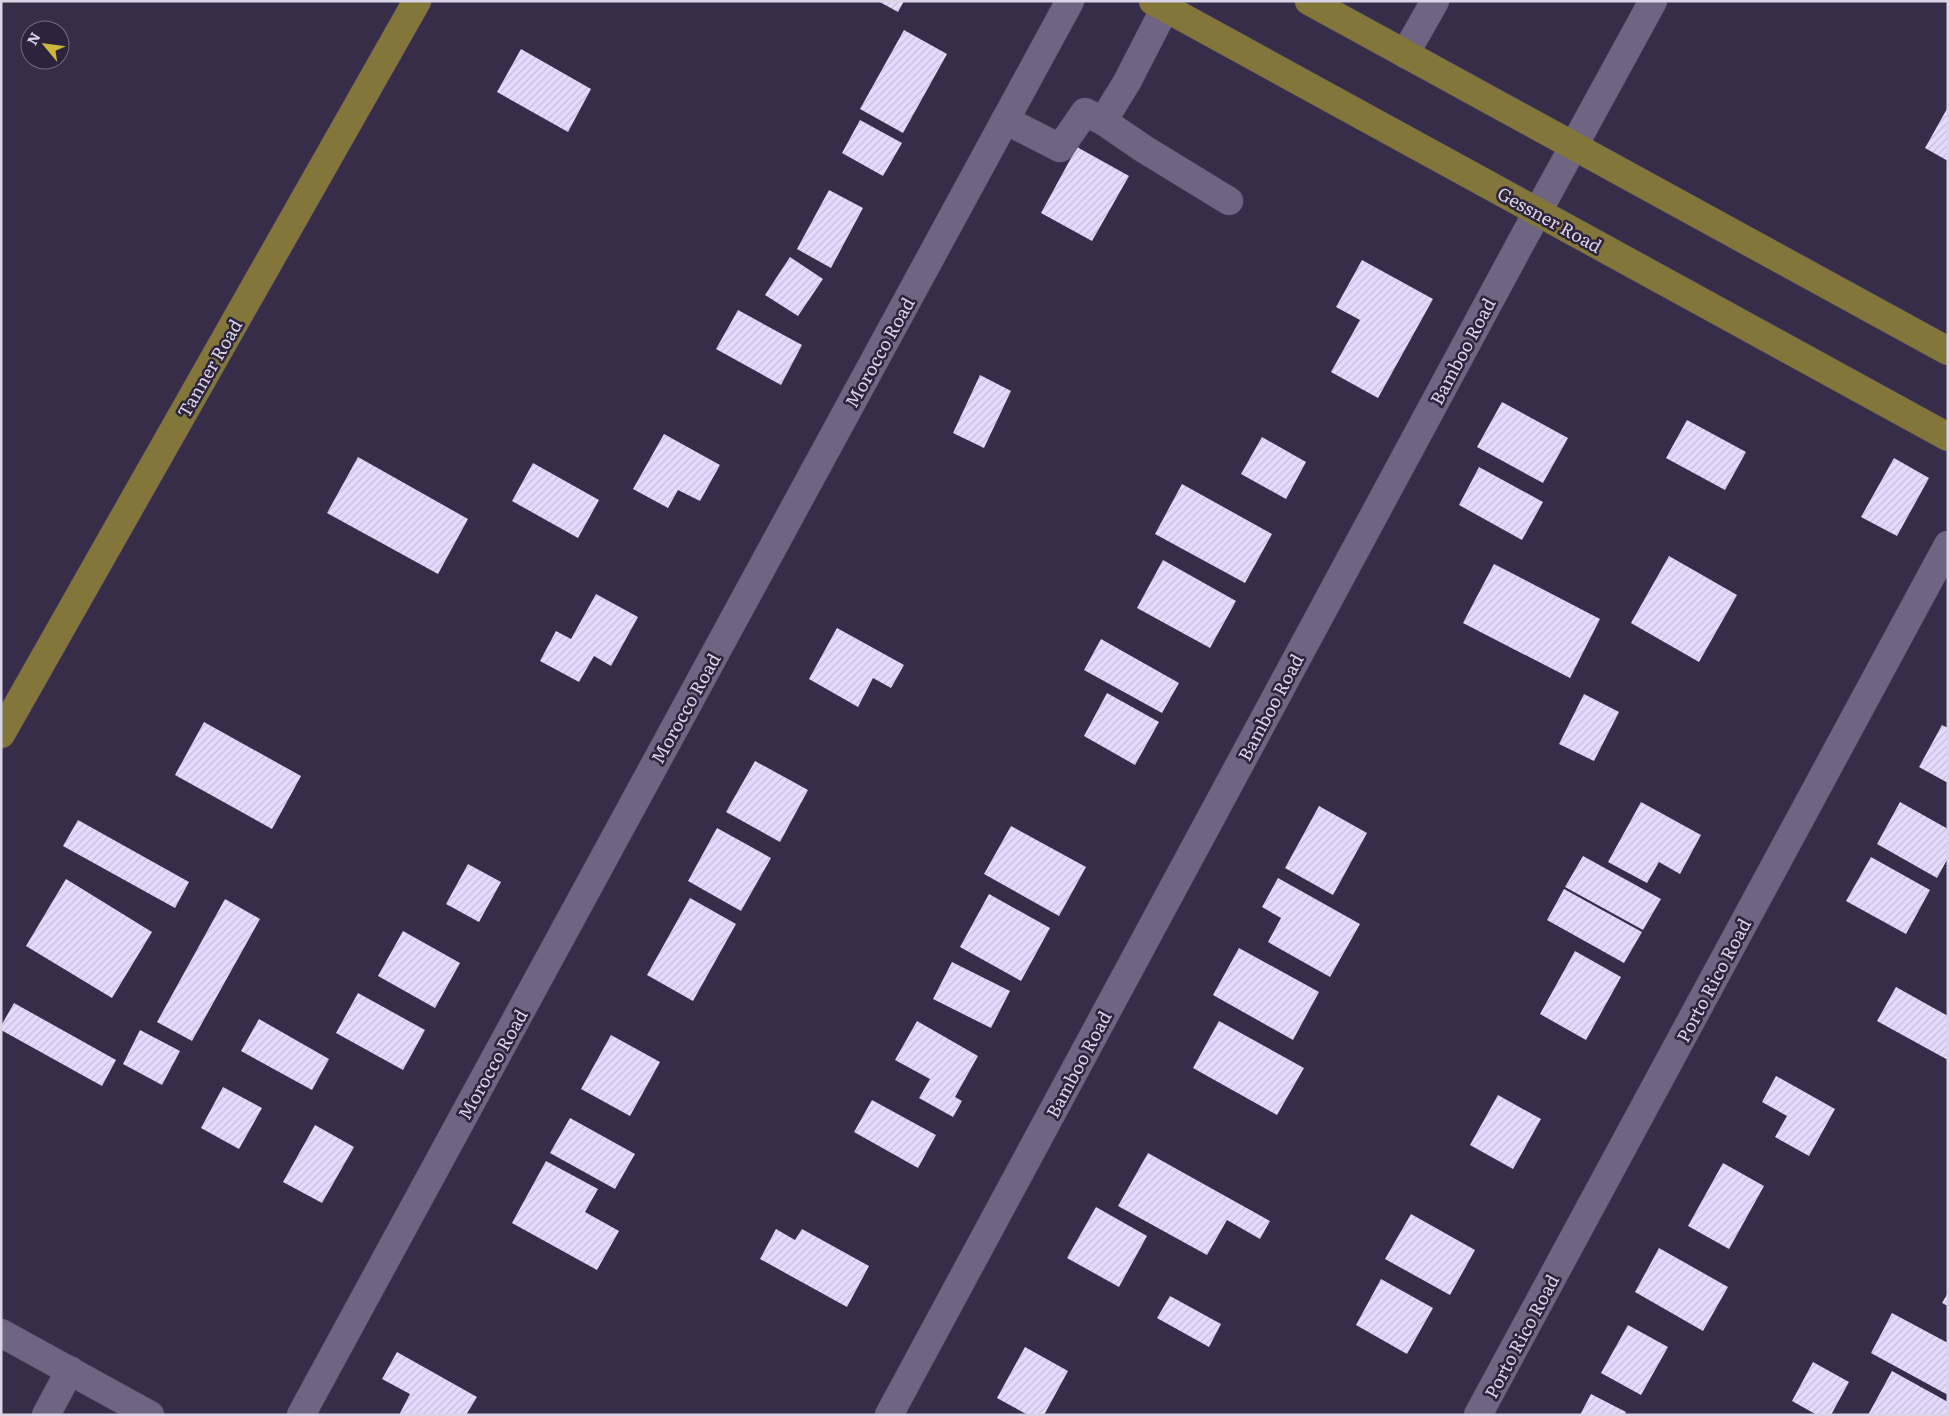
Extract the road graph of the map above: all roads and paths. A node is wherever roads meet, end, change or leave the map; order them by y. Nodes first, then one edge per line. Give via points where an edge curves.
1 (417, 1) edge
2 (1070, 1) edge
3 (1309, 1) edge
4 (1435, 1) edge
5 (1653, 1) edge
6 (1159, 5) edge
7 (1405, 54) junction
8 (1005, 120) junction
9 (1103, 121) junction
10 (1574, 147) junction
11 (1229, 201) dead end
12 (1539, 212) junction
13 (1948, 351) edge
14 (1948, 437) edge
15 (1946, 553) edge
16 (1, 734) edge
17 (1, 1333) edge
18 (70, 1370) junction
19 (46, 1415) edge
20 (150, 1415) edge
21 (301, 1415) edge
22 (889, 1415) edge
23 (1478, 1415) edge

1 - 16 main road, Tanner Road
2 - 8 street, Morocco Road
3 - 7 main road
4 - 7 street
5 - 10 street, Bamboo Road
6 - 9 street via 1127,82
6 - 12 main road, Gessner Road
7 - 10 main road
8 - 9 street via 1060,148 1085,112
8 - 21 street, Morocco Road
9 - 11 street
10 - 12 street, Bamboo Road
10 - 13 main road
12 - 14 main road, Gessner Road
12 - 22 street, Bamboo Road
15 - 23 street, Porto Rico Road
17 - 18 street
18 - 19 street
18 - 20 street

